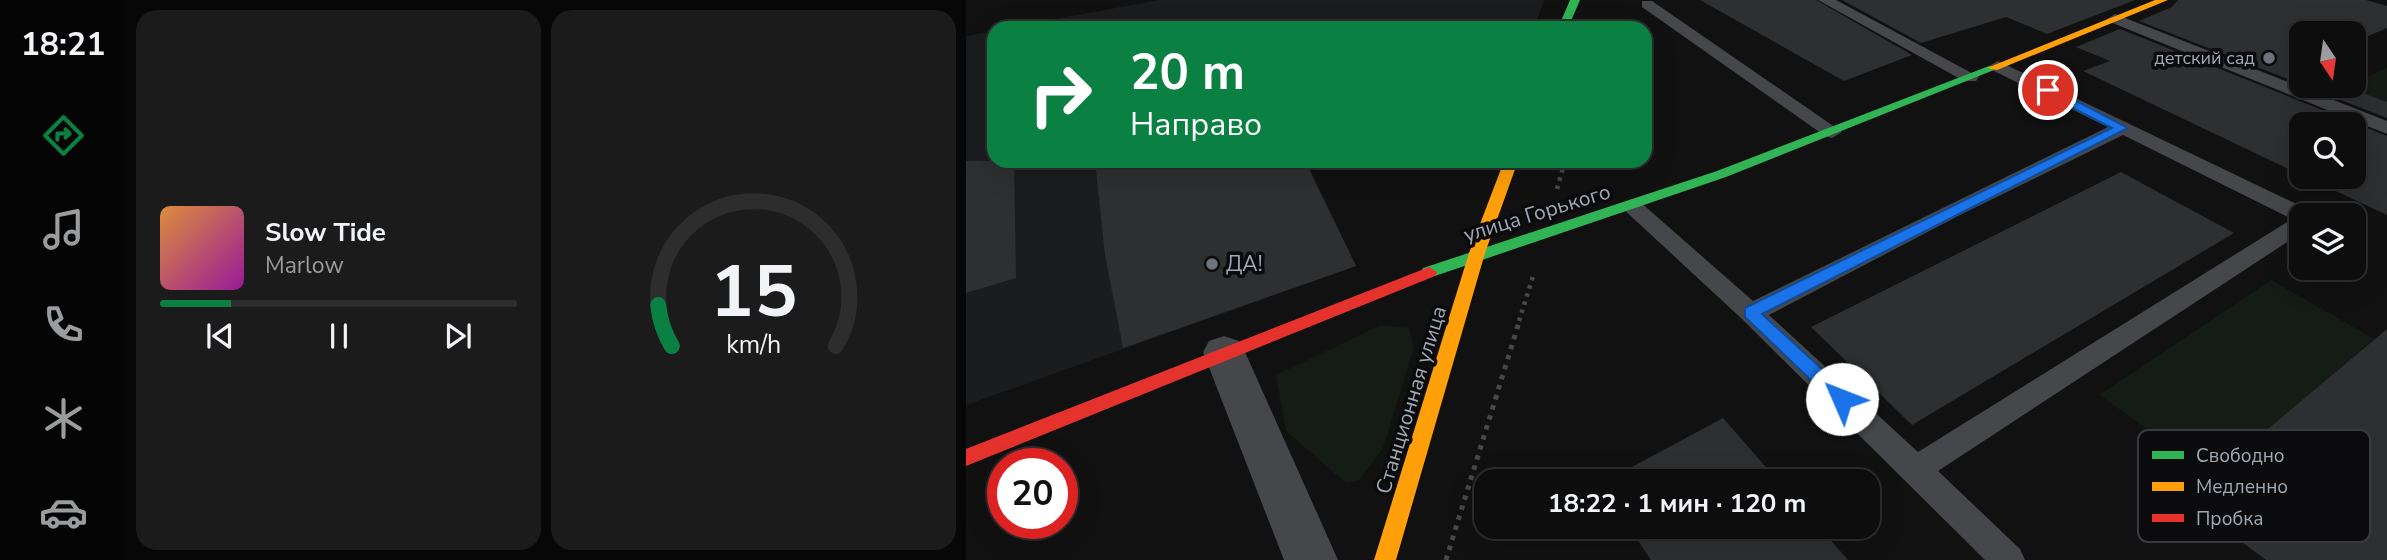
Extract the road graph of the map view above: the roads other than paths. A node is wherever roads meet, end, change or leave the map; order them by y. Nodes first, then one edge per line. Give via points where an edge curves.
1 (1575, 0) edge
2 (1825, 0) edge
3 (2163, 0) edge
4 (1647, 4) dead end
5 (2115, 19) junction
6 (1566, 21) edge
7 (1998, 66) junction
8 (1970, 77) junction
9 (2122, 128) junction
10 (2387, 128) edge
11 (1832, 132) junction
12 (1508, 168) edge
13 (1631, 206) junction
14 (2289, 209) edge
15 (2289, 231) edge
16 (1477, 253) junction
17 (1751, 313) junction
18 (1224, 352) junction
19 (966, 458) edge
20 (1916, 469) junction
21 (1311, 560) edge
22 (1385, 560) edge
23 (2008, 560) edge

1 - 6 street
2 - 8 lane
3 - 5 street, улица Горького
4 - 11 lane
5 - 7 street, улица Горького
5 - 10 lane
7 - 8 street, улица Горького
7 - 9 lane
8 - 11 street, улица Горького
9 - 14 lane
9 - 17 lane
11 - 13 street, улица Горького
12 - 16 street, Станционная улица
13 - 16 street, улица Горького
13 - 17 lane
15 - 20 lane
16 - 18 street, улица Горького
16 - 22 street, Станционная улица
17 - 20 lane
18 - 19 street, улица Горького
18 - 21 street
20 - 23 lane

